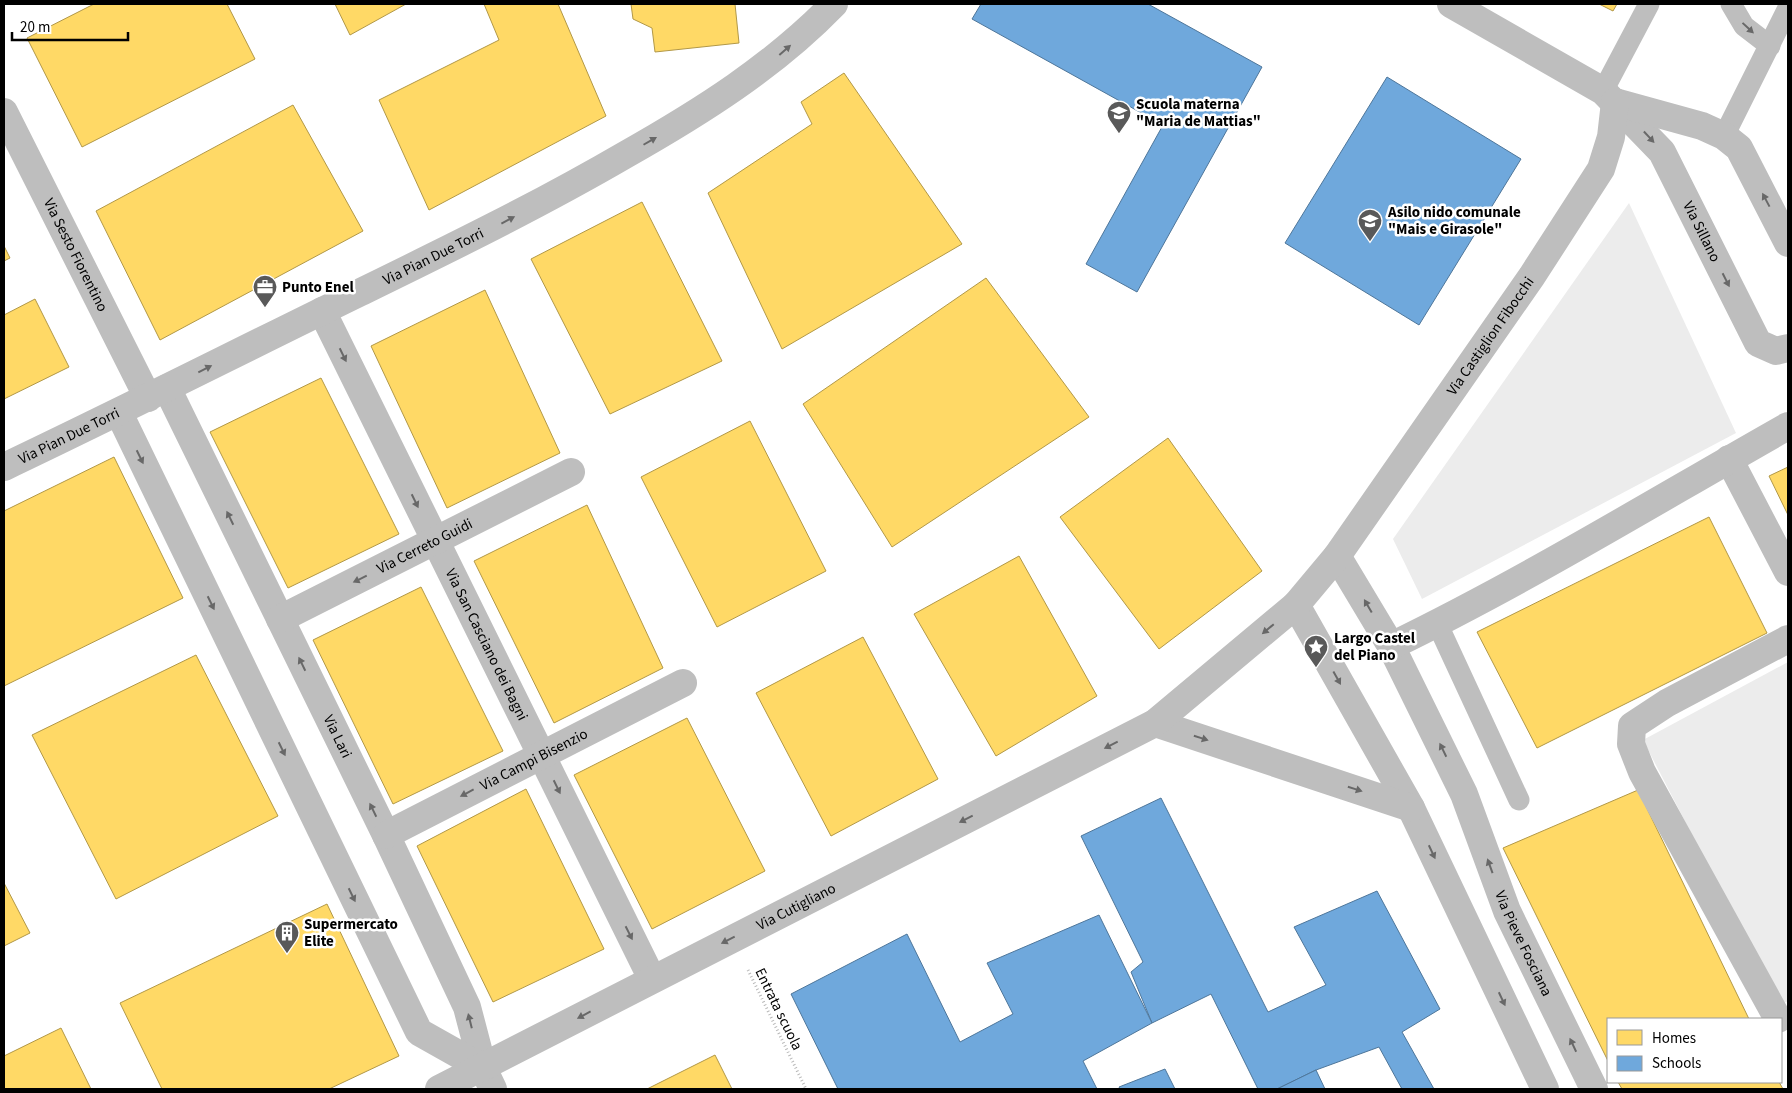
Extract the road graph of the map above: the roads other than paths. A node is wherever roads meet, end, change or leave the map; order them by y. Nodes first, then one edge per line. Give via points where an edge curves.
1 (834, 4) edge
2 (1451, 4) edge
3 (1649, 4) edge
4 (1731, 4) edge
5 (1788, 8) edge
6 (1770, 46) junction
7 (1609, 97) junction
8 (4, 112) edge
9 (1724, 136) junction
10 (1788, 243) edge
11 (322, 311) junction
12 (1788, 348) edge
13 (158, 393) junction
14 (119, 413) junction
15 (1788, 426) edge
16 (1729, 460) junction
17 (4, 467) edge
18 (571, 472) dead end
19 (435, 542) junction
20 (1337, 556) junction
21 (1788, 572) edge
22 (1296, 605) junction
23 (280, 618) junction
24 (1438, 623) junction
25 (1788, 639) edge
26 (1391, 646) junction
27 (683, 682) dead end
28 (1155, 723) junction
29 (541, 754) junction
30 (1518, 800) dead end
31 (1411, 808) junction
32 (386, 836) junction
33 (652, 979) junction
34 (1778, 1018) edge
35 (488, 1079) edge
36 (439, 1089) edge
37 (1545, 1089) edge
38 (1594, 1089) edge

11 -> 1 street, Via Pian Due Torri via 492,228 657,137 760,70
2 - 7 street, Via Sillano
3 - 7 lane
4 -> 6 lane via 1744,26
5 - 6 lane
6 - 9 lane
7 - 9 street, Via Sillano
7 -> 12 street, Via Sillano via 1662,152 1758,343 1776,351
7 - 20 street, Via Castiglion Fibocchi via 1611,137 1600,168 1532,276
8 - 13 street, Via Sesto Fiorentino
10 -> 9 street, Via Sillano via 1739,148
13 -> 11 street, Via Pian Due Torri
11 -> 19 street, Via San Casciano dei Bagni
13 - 14 street, Via Pian Due Torri
23 -> 13 street, Via Lari
14 - 17 street, Via Pian Due Torri
14 -> 35 street via 419,1032
15 - 16 street
16 - 21 street
16 - 24 street
18 - 19 street, Via Cerreto Guidi
19 -> 23 street, Via Cerreto Guidi
19 - 29 street, Via San Casciano dei Bagni
20 - 22 street
26 -> 20 street
22 -> 28 street
22 -> 31 street
32 -> 23 street, Via Lari
24 - 26 street
24 - 30 lane
25 - 34 street via 1667,703 1632,726 1631,744 1642,772
38 -> 26 street, Via Pieve Fosciana via 1507,912 1464,794
27 - 29 street, Via Campi Bisenzio
28 -> 31 street
28 -> 33 street, Via Cutigliano
29 -> 32 street, Via Campi Bisenzio
29 -> 33 street, Via San Casciano dei Bagni
31 -> 37 street
35 -> 32 street, Via Lari via 467,1007
33 -> 35 street, Via Cutigliano
35 - 36 street, Via Cutigliano

